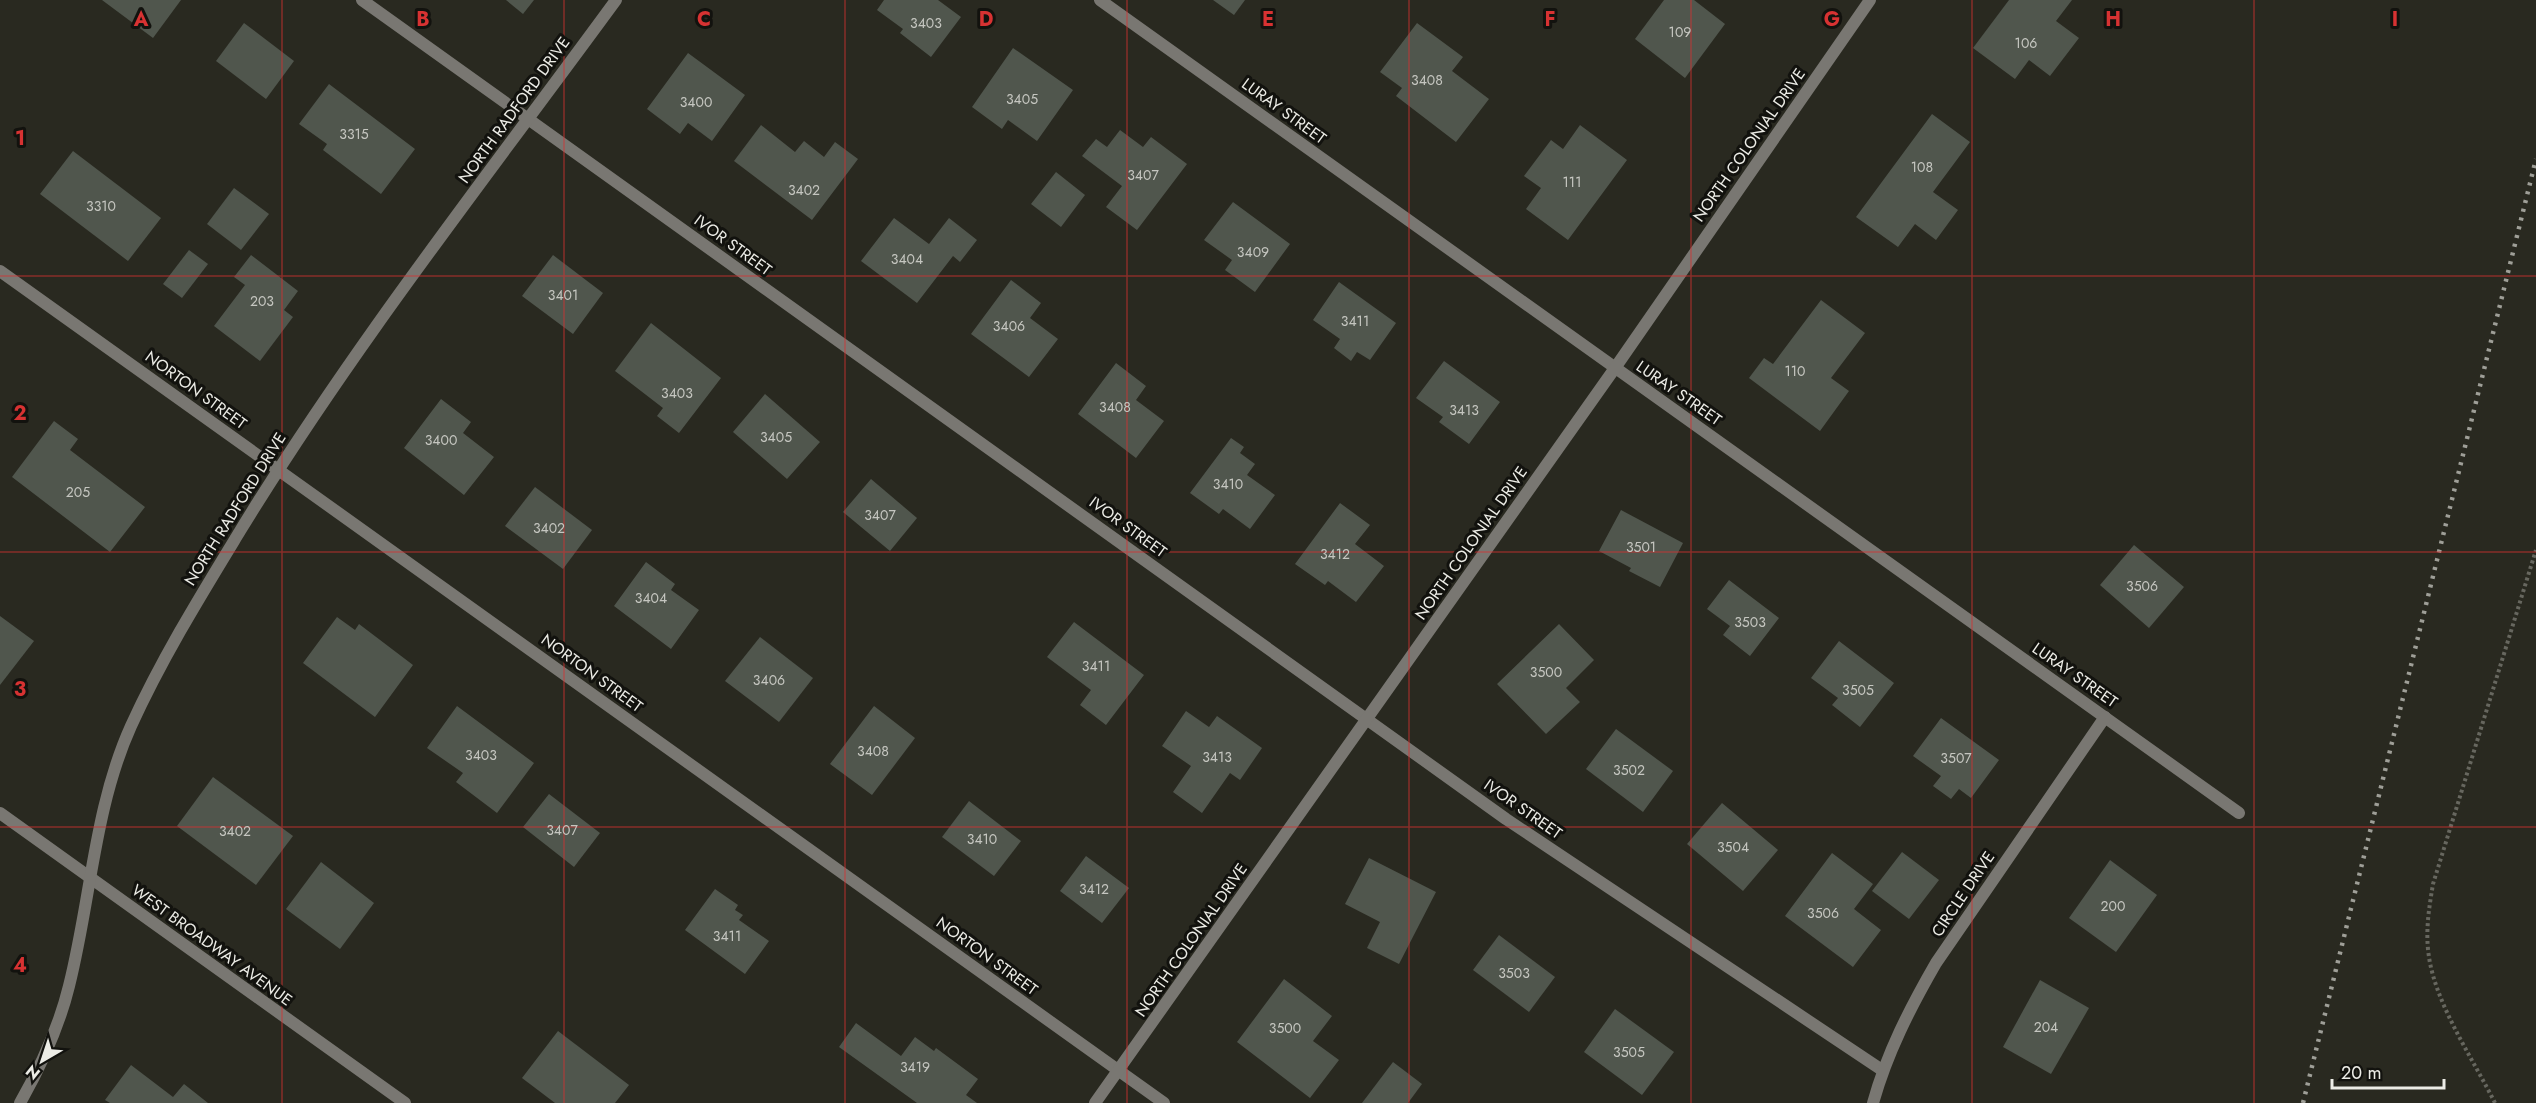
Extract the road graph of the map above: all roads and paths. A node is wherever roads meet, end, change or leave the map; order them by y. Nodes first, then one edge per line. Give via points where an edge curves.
1 (362, 0) edge
2 (616, 0) edge
3 (1100, 0) edge
4 (1870, 0) edge
5 (528, 119) junction
6 (0, 271) edge
7 (1615, 368) junction
8 (278, 469) junction
9 (2536, 550) edge
10 (2105, 717) junction
11 (1367, 719) junction
12 (0, 813) edge
13 (2240, 813) dead end
14 (90, 878) junction
15 (1119, 1070) junction
16 (1882, 1070) junction
17 (20, 1103) edge
18 (405, 1103) edge
19 (1095, 1103) edge
20 (1164, 1103) edge
21 (1873, 1103) edge
22 (2495, 1103) edge

1 - 5 street, IVOR STREET
2 - 5 street, NORTH RADFORD DRIVE
3 - 7 street, LURAY STREET
4 - 7 street, NORTH COLONIAL DRIVE
5 - 8 street, NORTH RADFORD DRIVE via 330,389
5 - 11 street, IVOR STREET
6 - 8 street, NORTON STREET
7 - 10 street, LURAY STREET
7 - 11 street, NORTH COLONIAL DRIVE
8 - 14 street, NORTH RADFORD DRIVE via 174,639 131,727 109,782
8 - 15 street, NORTON STREET
9 - 22 path via 2433,884 2428,916 2429,957 2439,996
10 - 13 street, LURAY STREET
10 - 16 street, CIRCLE DRIVE via 1936,963
11 - 15 street, NORTH COLONIAL DRIVE
11 - 16 street, IVOR STREET via 1506,819
12 - 14 street, WEST BROADWAY AVENUE
14 - 17 street, NORTH RADFORD DRIVE via 69,987 51,1043
14 - 18 street, WEST BROADWAY AVENUE
15 - 19 street, NORTH COLONIAL DRIVE
15 - 20 street, NORTON STREET
16 - 21 street, CIRCLE DRIVE

